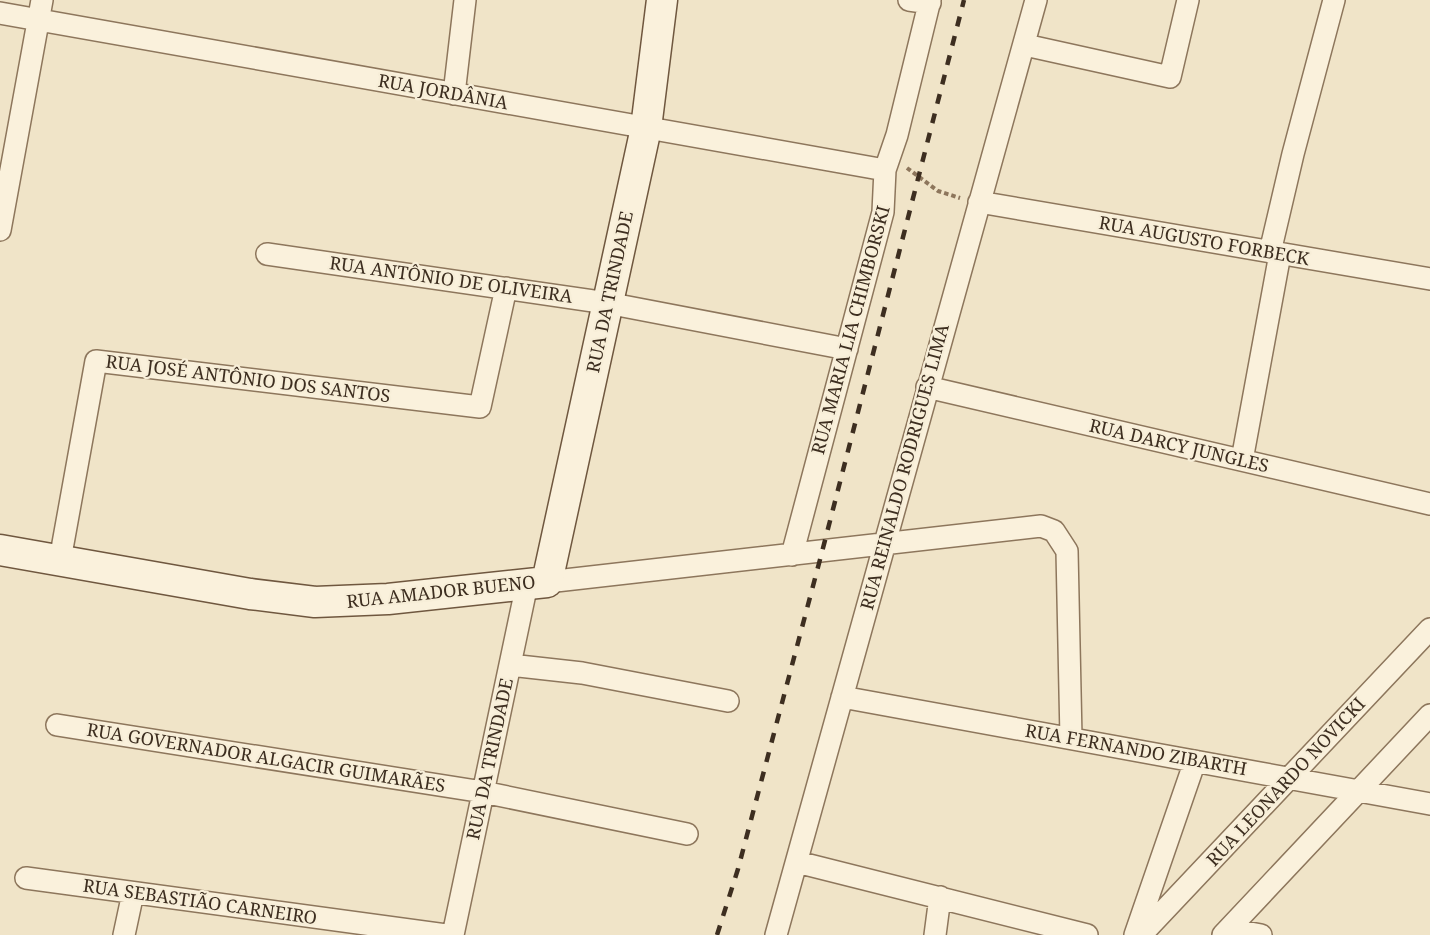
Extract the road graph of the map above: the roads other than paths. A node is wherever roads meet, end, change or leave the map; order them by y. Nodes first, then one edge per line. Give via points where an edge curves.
1 (465, 0) edge
2 (662, 0) edge
3 (1036, 0) edge
4 (1188, 0) edge
5 (1334, 0) edge
6 (923, 1) edge
7 (40, 10) edge
8 (0, 13) edge
9 (1025, 45) junction
10 (454, 94) junction
11 (646, 128) junction
12 (885, 170) junction
13 (978, 202) junction
14 (0, 230) edge
15 (1275, 253) junction
16 (267, 254) dead end
17 (1430, 279) edge
18 (507, 288) junction
19 (607, 303) junction
20 (847, 350) junction
21 (927, 387) junction
22 (1242, 460) junction
23 (1430, 504) edge
24 (884, 545) junction
25 (0, 550) edge
26 (792, 555) junction
27 (60, 560) junction
28 (537, 583) junction
29 (1430, 629) edge
30 (510, 665) junction
31 (842, 696) junction
32 (728, 702) dead end
33 (1430, 716) edge
34 (57, 725) dead end
35 (1071, 738) junction
36 (1195, 761) junction
37 (1290, 778) junction
38 (1358, 791) junction
39 (483, 792) junction
40 (1430, 804) edge
41 (687, 834) dead end
42 (797, 862) junction
43 (26, 878) dead end
44 (133, 893) junction
45 (940, 897) junction
46 (1228, 933) edge
47 (124, 935) edge
48 (446, 935) edge
49 (453, 935) edge
50 (776, 935) edge
51 (935, 935) edge
52 (1087, 935) edge
53 (1135, 935) edge
54 (1141, 935) edge
55 (1261, 935) edge

1 - 10 street
2 - 11 main road, RUA DA TRINDADE
3 - 9 street, RUA REINALDO RODRIGUES LIMA
4 - 9 street via 1170,77
5 - 15 street via 1293,154
6 - 12 street, RUA MARIA LIA CHIMBORSKI via 897,135
7 - 8 street, RUA JORDÂNIA
7 - 10 street, RUA JORDÂNIA
7 - 14 street
9 - 13 street, RUA REINALDO RODRIGUES LIMA
10 - 11 street, RUA JORDÂNIA
11 - 12 street, RUA JORDÂNIA
11 - 19 main road, RUA DA TRINDADE
12 - 20 street, RUA MARIA LIA CHIMBORSKI via 883,212
13 - 15 street, RUA AUGUSTO FORBECK
13 - 21 street, RUA REINALDO RODRIGUES LIMA
15 - 17 street, RUA AUGUSTO FORBECK
15 - 22 street
16 - 18 street, RUA ANTÔNIO DE OLIVEIRA
18 - 19 street, RUA ANTÔNIO DE OLIVEIRA
18 - 27 street, RUA JOSÉ ANTÔNIO DOS SANTOS via 480,406 96,361
19 - 20 street, RUA ANTÔNIO DE OLIVEIRA
19 - 28 main road, RUA DA TRINDADE
20 - 26 street, RUA MARIA LIA CHIMBORSKI
21 - 22 street, RUA DARCY JUNGLES
21 - 24 street, RUA REINALDO RODRIGUES LIMA
22 - 23 street, RUA DARCY JUNGLES
24 - 26 street, RUA AMADOR BUENO
24 - 31 street, RUA REINALDO RODRIGUES LIMA
24 - 35 street, RUA AMADOR BUENO via 1026,527 1041,526 1054,531 1067,551
25 - 27 main road, RUA AMADOR BUENO
26 - 28 street, RUA AMADOR BUENO
27 - 28 main road, RUA AMADOR BUENO via 315,602 378,600
28 - 30 street, RUA DA TRINDADE
29 - 37 street, RUA LEONARDO NOVICKI
30 - 32 street via 582,673
30 - 39 street, RUA DA TRINDADE
31 - 35 street, RUA FERNANDO ZIBARTH
31 - 42 street, RUA REINALDO RODRIGUES LIMA
33 - 38 street
34 - 39 street, RUA GOVERNADOR ALGACIR GUIMARÃES
35 - 36 street, RUA FERNANDO ZIBARTH
36 - 37 street, RUA FERNANDO ZIBARTH
36 - 53 street
37 - 38 street, RUA FERNANDO ZIBARTH
37 - 54 street, RUA LEONARDO NOVICKI
38 - 40 street, RUA FERNANDO ZIBARTH
38 - 46 street
39 - 41 street, RUA GOVERNADOR ALGACIR GUIMARÃES
39 - 49 street, RUA DA TRINDADE
42 - 45 street
42 - 50 street, RUA REINALDO RODRIGUES LIMA
43 - 44 street, RUA SEBASTIÃO CARNEIRO
44 - 47 street
44 - 48 street, RUA SEBASTIÃO CARNEIRO
45 - 51 street
45 - 52 street
46 - 55 street

